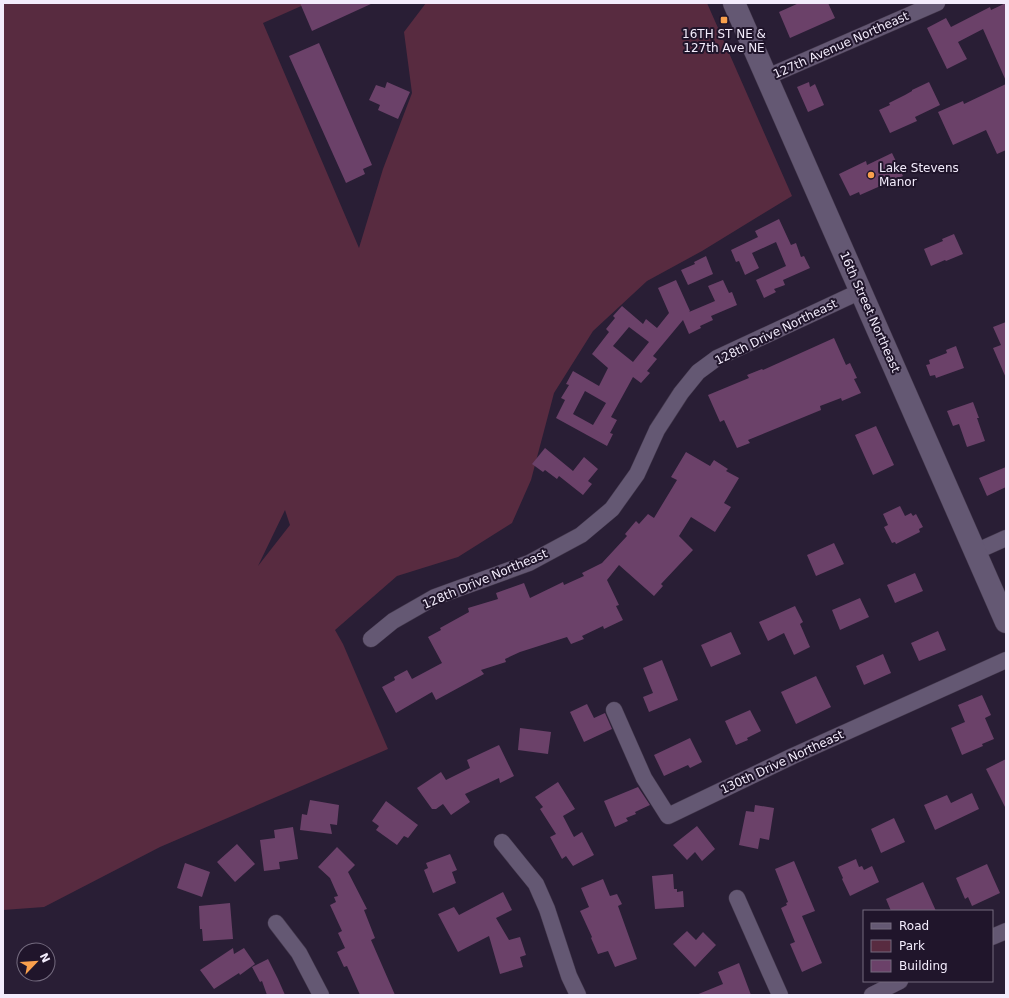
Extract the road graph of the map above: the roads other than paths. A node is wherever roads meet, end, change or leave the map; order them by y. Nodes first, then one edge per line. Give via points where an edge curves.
1 (734, 3) edge
2 (937, 3) edge
3 (767, 77) junction
4 (860, 291) junction
5 (1006, 538) edge
6 (975, 552) junction
7 (1006, 622) edge
8 (371, 639) dead end
9 (1006, 660) edge
10 (614, 710) dead end
11 (502, 842) dead end
12 (737, 898) dead end
13 (276, 923) dead end
14 (1006, 931) edge
15 (993, 937) edge
16 (898, 982) edge
17 (321, 995) edge
18 (578, 995) edge
19 (780, 995) edge
20 (872, 995) edge

1 - 3 street, 16th Street Northeast
2 - 3 street, 127th Avenue Northeast
3 - 4 street, 16th Street Northeast
4 - 6 street, 16th Street Northeast
4 - 8 street, 128th Drive Northeast via 717,358 698,372 657,430 636,474 612,509 581,535 529,563 435,597 393,621
5 - 6 street
6 - 7 street, 16th Street Northeast
9 - 10 street, 130th Drive Northeast via 668,816 644,778
11 - 18 street via 536,884
12 - 19 street
13 - 17 street via 299,953
14 - 15 street
16 - 20 street

